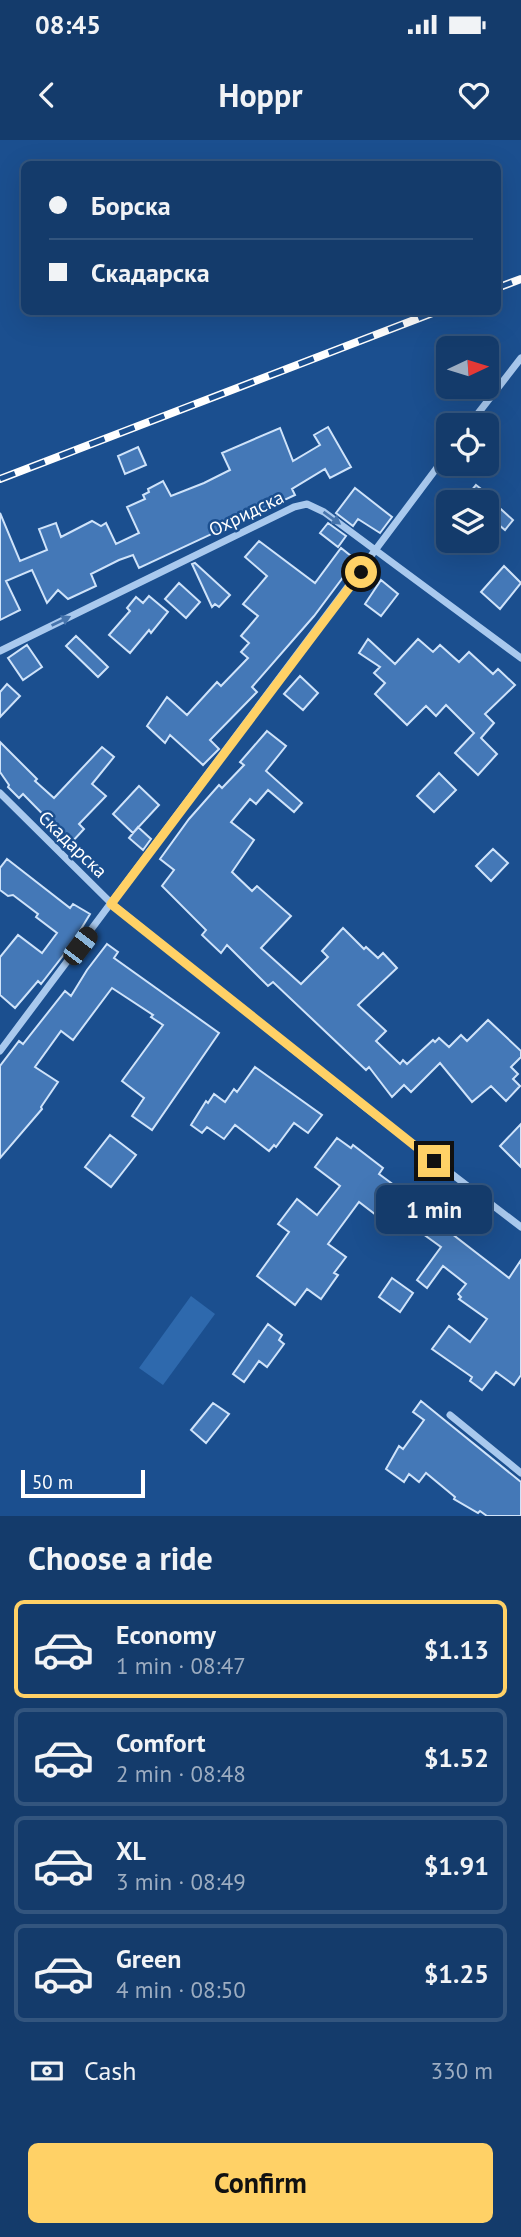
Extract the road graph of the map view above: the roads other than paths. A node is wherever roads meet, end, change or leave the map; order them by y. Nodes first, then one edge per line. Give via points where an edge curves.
1 (521, 358) edge
2 (479, 413) edge
3 (436, 470) edge
4 (378, 550) junction
5 (0, 651) edge
6 (521, 658) edge
7 (0, 793) edge
8 (111, 904) junction
9 (0, 1051) edge
10 (521, 1227) edge
11 (450, 1415) dead end
12 (521, 1474) edge

1 - 2 street
3 - 4 street
5 -> 4 street, Охридска via 294,507 307,504 324,512
4 - 6 street, Охридска
4 - 8 street
7 - 8 street, Скадарска
8 - 9 street
8 - 10 street, Скадарска
11 - 12 street

